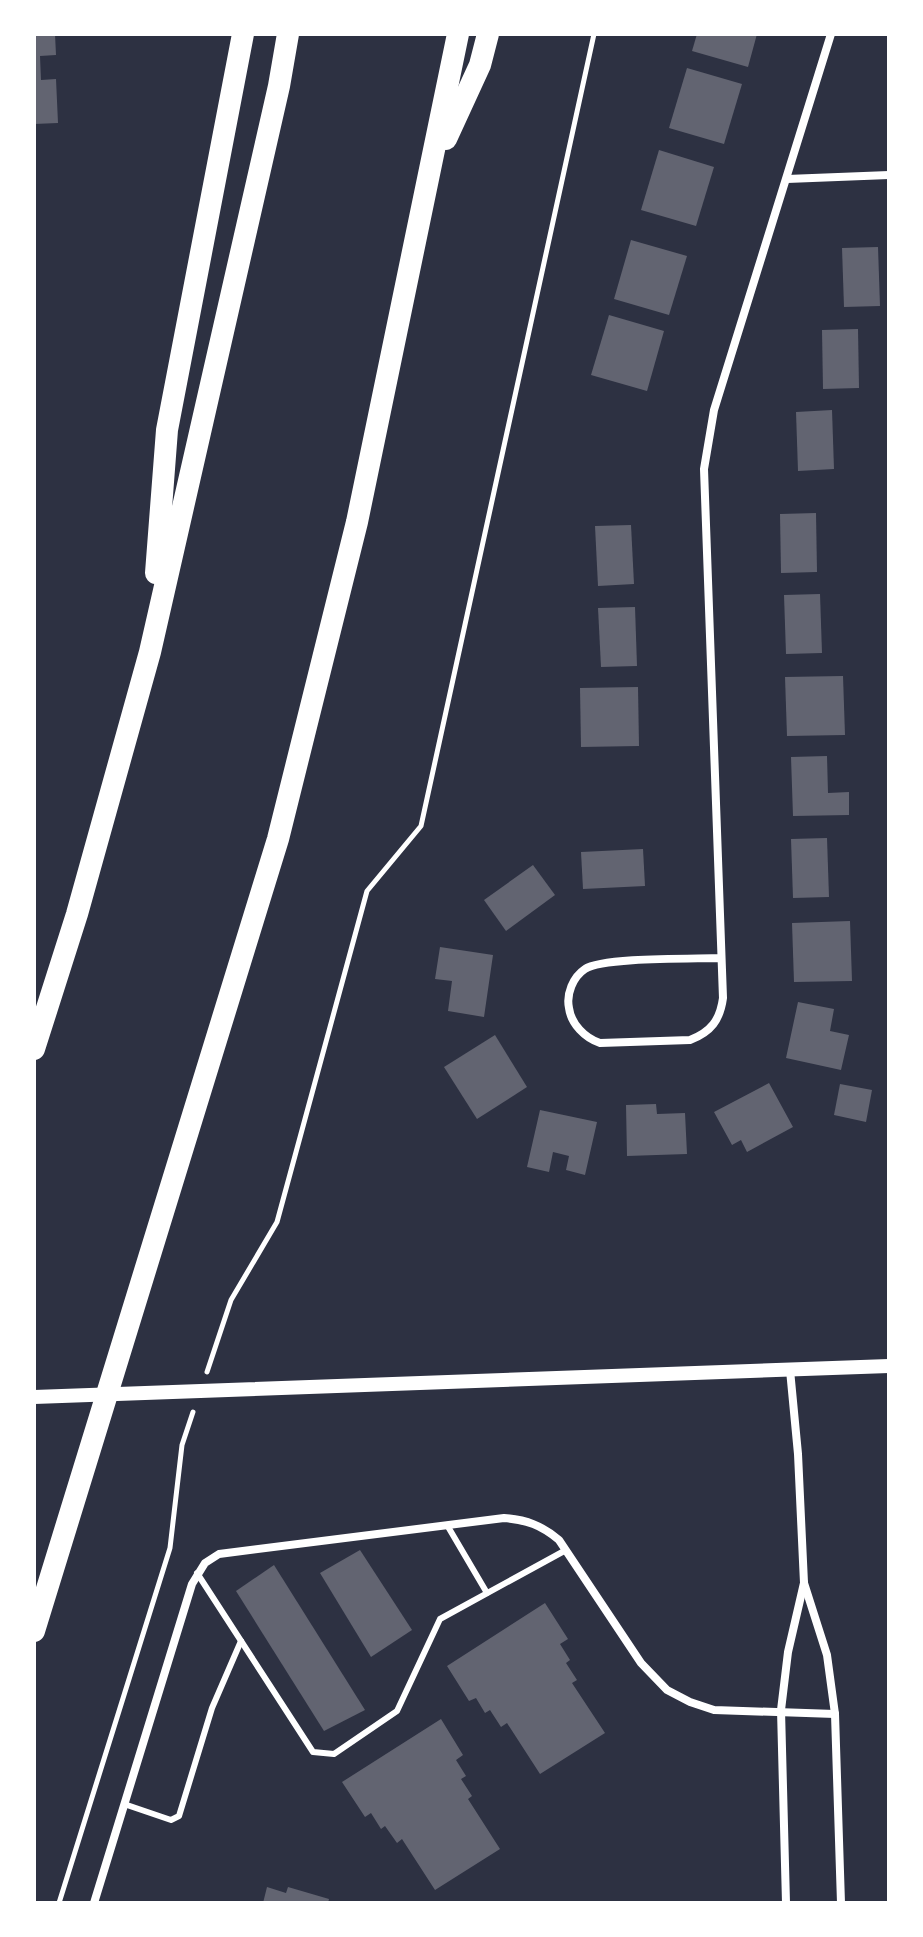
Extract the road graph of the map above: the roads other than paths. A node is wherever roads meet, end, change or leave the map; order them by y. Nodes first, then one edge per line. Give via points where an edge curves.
1 (243, 34) edge
2 (288, 34) edge
3 (458, 34) edge
4 (488, 34) edge
5 (831, 34) edge
6 (430, 173) junction
7 (889, 175) edge
8 (787, 179) junction
9 (150, 652) junction
10 (720, 958) junction
11 (34, 1049) edge
12 (889, 1366) edge
13 (790, 1370) junction
14 (34, 1397) edge
15 (447, 1525) junction
16 (566, 1550) junction
17 (197, 1573) junction
18 (804, 1583) junction
19 (487, 1593) junction
20 (34, 1631) edge
21 (241, 1641) junction
22 (781, 1710) junction
23 (835, 1714) junction
24 (124, 1804) junction
25 (94, 1903) edge
26 (786, 1903) edge
27 (841, 1903) edge

1 - 9 highway via 167,430
2 - 9 highway
3 - 6 highway
4 - 6 highway via 480,65
5 - 8 street
6 - 20 highway via 357,522 278,839
7 - 8 street
8 - 10 street via 714,410 704,469
9 - 11 highway
10 - 10 street via 719,1018 690,1040 600,1043 582,1032 568,1006 573,984 586,968
12 - 13 street
13 - 14 street
13 - 18 street
15 - 16 street via 527,1520 544,1527
15 - 17 street via 219,1554
15 - 19 lane
16 - 19 lane
16 - 22 street via 641,1663 667,1690 714,1710
17 - 21 lane
17 - 24 street
18 - 22 street
18 - 23 street via 827,1655
19 - 21 lane via 440,1619 397,1711 334,1754 313,1752
21 - 24 lane via 212,1708 179,1816 171,1820
22 - 23 street
22 - 26 street
23 - 27 street
24 - 25 street

